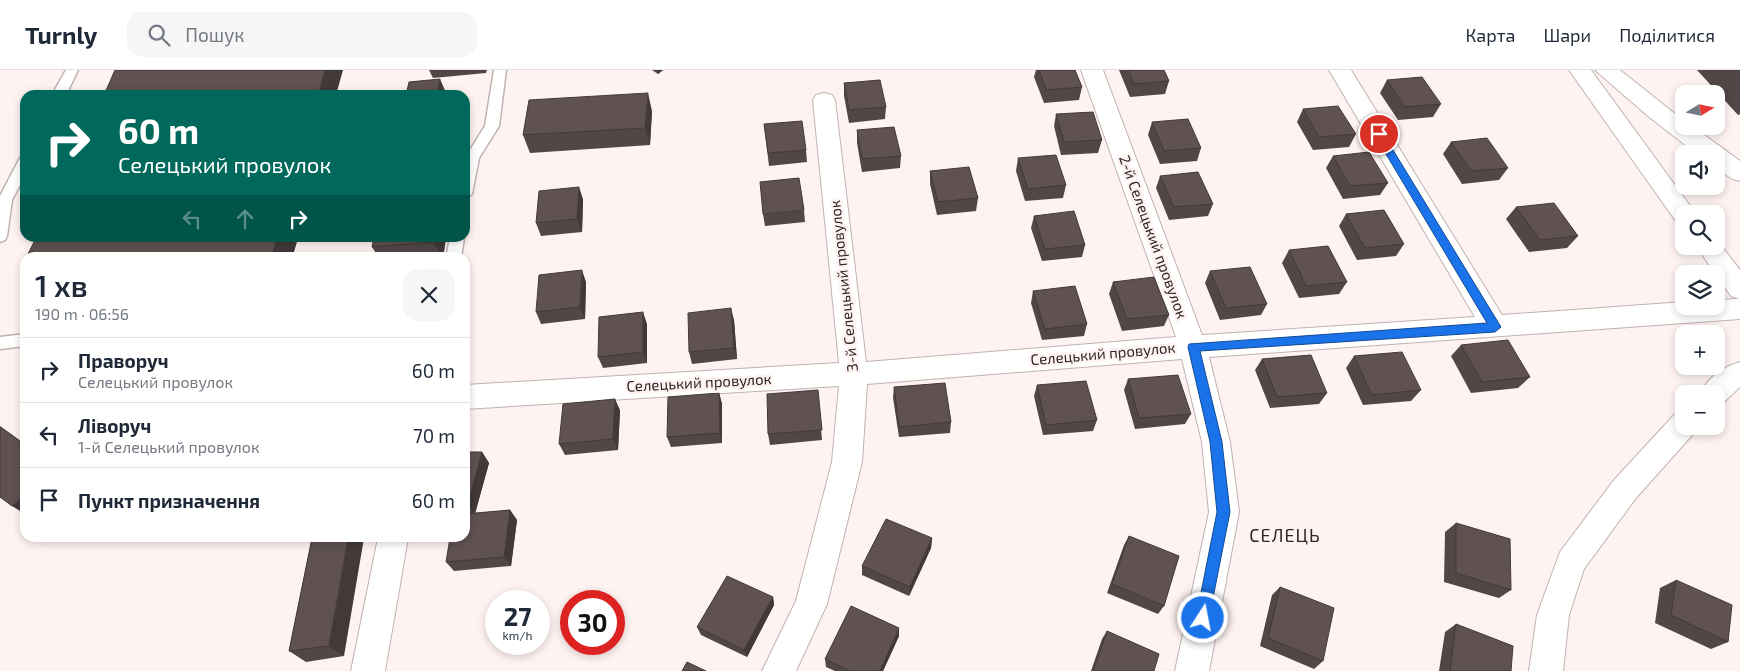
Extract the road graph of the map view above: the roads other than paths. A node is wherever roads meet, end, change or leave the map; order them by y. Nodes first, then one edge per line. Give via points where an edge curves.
1 (72, 70) edge
2 (500, 70) edge
3 (1092, 70) edge
4 (1340, 70) edge
5 (1580, 70) edge
6 (1606, 70) edge
7 (62, 90) edge
8 (824, 100) dead end
9 (1701, 145) edge
10 (1725, 162) edge
11 (470, 168) edge
12 (20, 170) edge
13 (1740, 173) edge
14 (3, 200) edge
15 (1678, 205) edge
16 (0, 236) edge
17 (1715, 255) edge
18 (1740, 290) edge
19 (1740, 309) edge
20 (1495, 327) junction
21 (20, 341) edge
22 (0, 343) edge
23 (1193, 347) junction
24 (1740, 373) edge
25 (854, 374) junction
26 (1723, 385) edge
27 (470, 397) edge
28 (1675, 434) edge
29 (392, 542) edge
30 (368, 671) edge
31 (779, 671) edge
32 (1192, 671) edge
33 (1546, 671) edge

1 - 7 lane
2 - 11 lane via 492,126 472,158
3 - 23 street, 2-й Селецький провулок
4 - 20 street
5 - 15 street
6 - 9 street
8 - 25 street, 3-й Селецький провулок
10 - 13 street
12 - 14 lane
14 - 16 lane
17 - 18 street
19 - 20 street, Селецький провулок
20 - 23 street, Селецький провулок
21 - 22 lane
23 - 25 street, Селецький провулок
23 - 32 street, 2-й Селецький провулок via 1216,442 1224,512
24 - 26 street
25 - 27 street, Селецький провулок
25 - 31 street, 3-й Селецький провулок via 848,462 811,604
28 - 33 street via 1625,489 1571,562 1553,615
29 - 30 street

